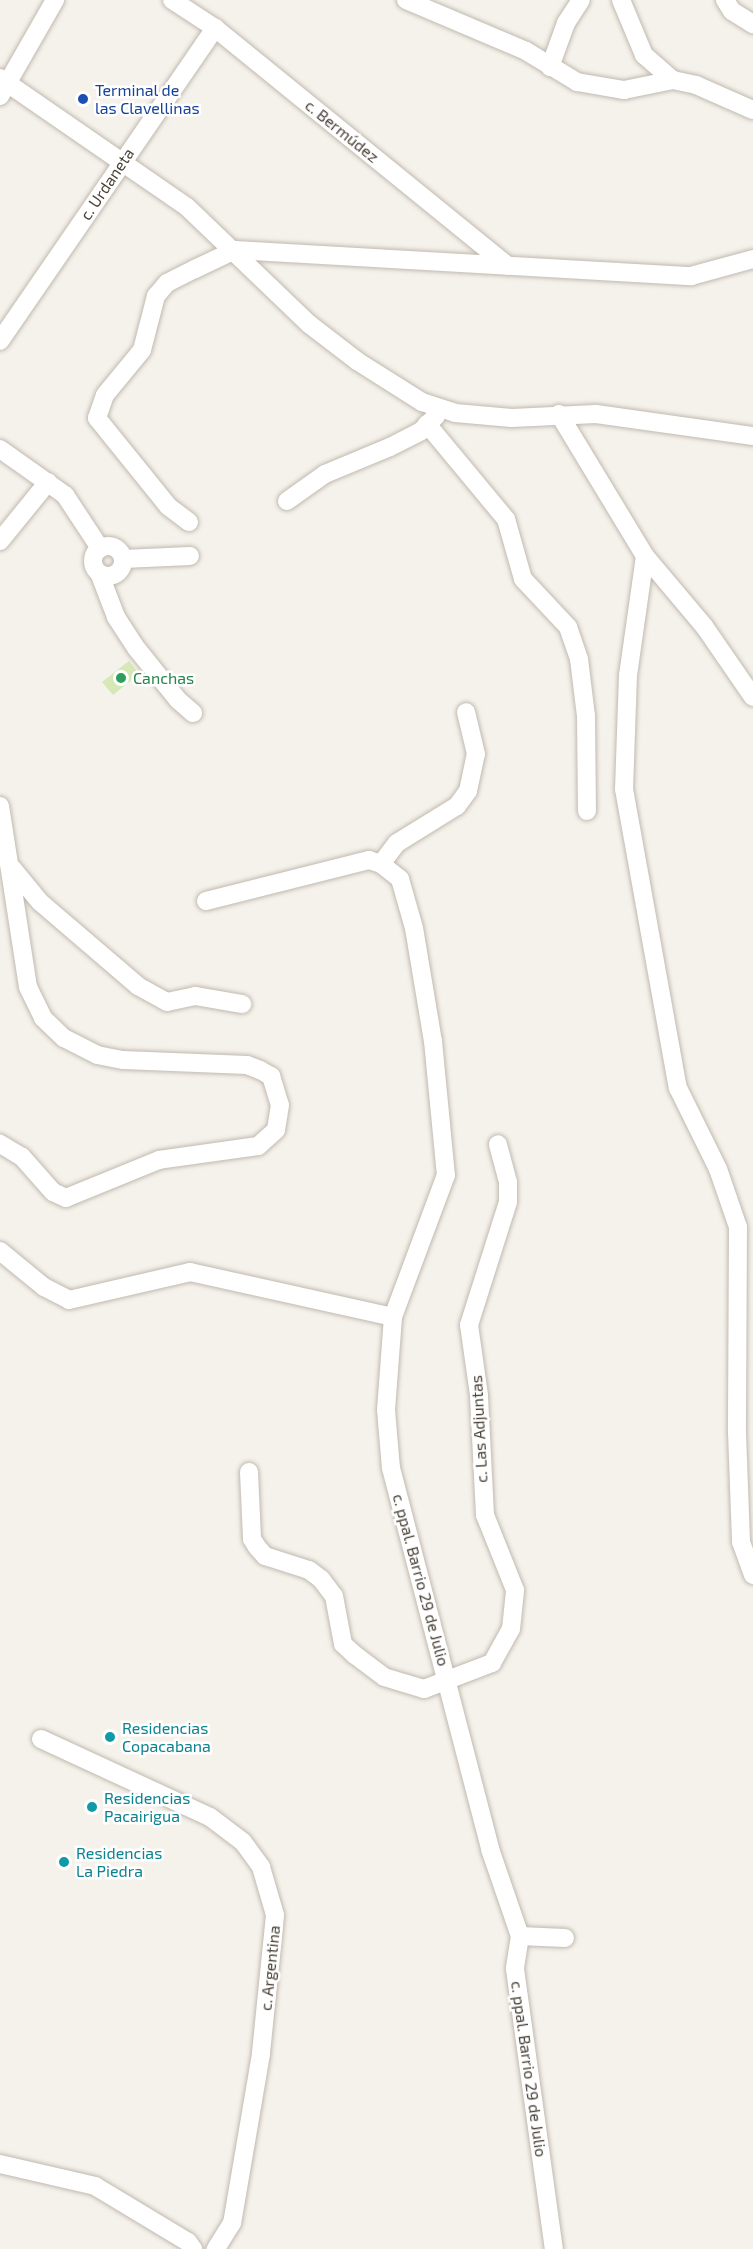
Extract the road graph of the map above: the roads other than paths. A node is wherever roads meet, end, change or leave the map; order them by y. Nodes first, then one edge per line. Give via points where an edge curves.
1 (55, 0) edge
2 (172, 0) edge
3 (406, 0) edge
4 (581, 0) edge
5 (621, 0) edge
6 (725, 0) edge
7 (753, 24) edge
8 (215, 28) junction
9 (644, 55) junction
10 (550, 67) junction
11 (672, 80) junction
12 (3, 86) edge
13 (636, 88) junction
14 (753, 110) edge
15 (123, 160) junction
16 (235, 250) junction
17 (753, 259) edge
18 (508, 266) junction
19 (0, 341) edge
20 (444, 409) junction
21 (559, 414) junction
22 (427, 424) junction
23 (753, 436) edge
24 (0, 449) edge
25 (48, 482) junction
26 (287, 501) dead end
27 (189, 522) dead end
28 (0, 541) edge
29 (100, 548) junction
30 (190, 556) dead end
31 (645, 556) junction
32 (123, 559) junction
33 (100, 575) junction
34 (750, 682) edge
35 (466, 712) dead end
36 (193, 713) dead end
37 (0, 806) edge
38 (586, 811) dead end
39 (381, 864) junction
40 (12, 868) junction
41 (206, 901) dead end
42 (242, 1004) dead end
43 (0, 1144) edge
44 (498, 1144) dead end
45 (0, 1251) edge
46 (393, 1317) junction
47 (249, 1472) dead end
48 (753, 1575) edge
49 (448, 1682) junction
50 (41, 1739) dead end
51 (520, 1936) junction
52 (565, 1938) dead end
53 (0, 2164) edge
54 (193, 2249) edge
55 (216, 2249) edge
56 (554, 2249) edge

1 - 12 street
2 - 8 street, c. Bermúdez
3 - 10 street via 526,51
4 - 10 street via 566,23
5 - 9 street
6 - 7 street via 732,11
8 - 15 street, c. Urdaneta
8 - 18 street, c. Bermúdez
9 - 11 street
9 - 13 street
10 - 13 street via 577,82 601,89
11 - 13 street
11 - 14 street via 696,85
12 - 15 street
15 - 16 street via 187,207
15 - 19 street, c. Urdaneta
16 - 18 street
16 - 20 street via 277,296 357,361 422,402
16 - 27 street via 161,288 152,306 142,350 98,409 97,418 105,433 168,506
17 - 18 street via 691,276
20 - 21 street via 512,418
20 - 22 street
21 - 23 street via 596,414
21 - 31 street
22 - 26 street via 390,447 325,474
22 - 38 street via 506,519 523,579 568,627 579,659 586,716
24 - 25 street
25 - 28 street
25 - 29 street via 78,511
29 - 32 street via 113,547
29 - 33 street via 93,565
30 - 32 street
31 - 34 street
31 - 48 street via 628,675 624,789 678,1088 718,1169 738,1227 741,1542
32 - 33 street via 118,573
33 - 36 street via 116,617 137,649
35 - 39 street via 476,754 468,790 457,806 397,843
37 - 40 street
39 - 41 street via 369,860 305,873
39 - 46 street, c. ppal. Barrio 29 de Julio via 400,879 414,928 433,1041 446,1175
40 - 42 street via 66,926 138,986 167,1002 195,996
40 - 43 street via 28,987 44,1018 64,1038 97,1055 123,1060 247,1065 271,1076 279,1113 276,1130 258,1146 159,1160 66,1198 53,1192 22,1157
44 - 49 street, c. Las Adjuntas via 508,1182 508,1202 469,1326 479,1395 485,1515 510,1573 514,1611 512,1629 492,1663
45 - 46 street via 44,1287 69,1300 190,1272
46 - 49 street, c. ppal. Barrio 29 de Julio via 386,1410 391,1468
47 - 49 street, c. Las Adjuntas via 252,1539 256,1547 265,1556 309,1570 321,1579 334,1596 343,1644 384,1677 405,1686 424,1689
49 - 51 street, c. ppal. Barrio 29 de Julio via 490,1849
50 - 55 street, c. Argentina via 210,1817 243,1842 261,1867 275,1915 261,2054 232,2223
51 - 52 street
51 - 56 street, c. ppal. Barrio 29 de Julio via 515,1969
53 - 54 street via 95,2186 188,2242

